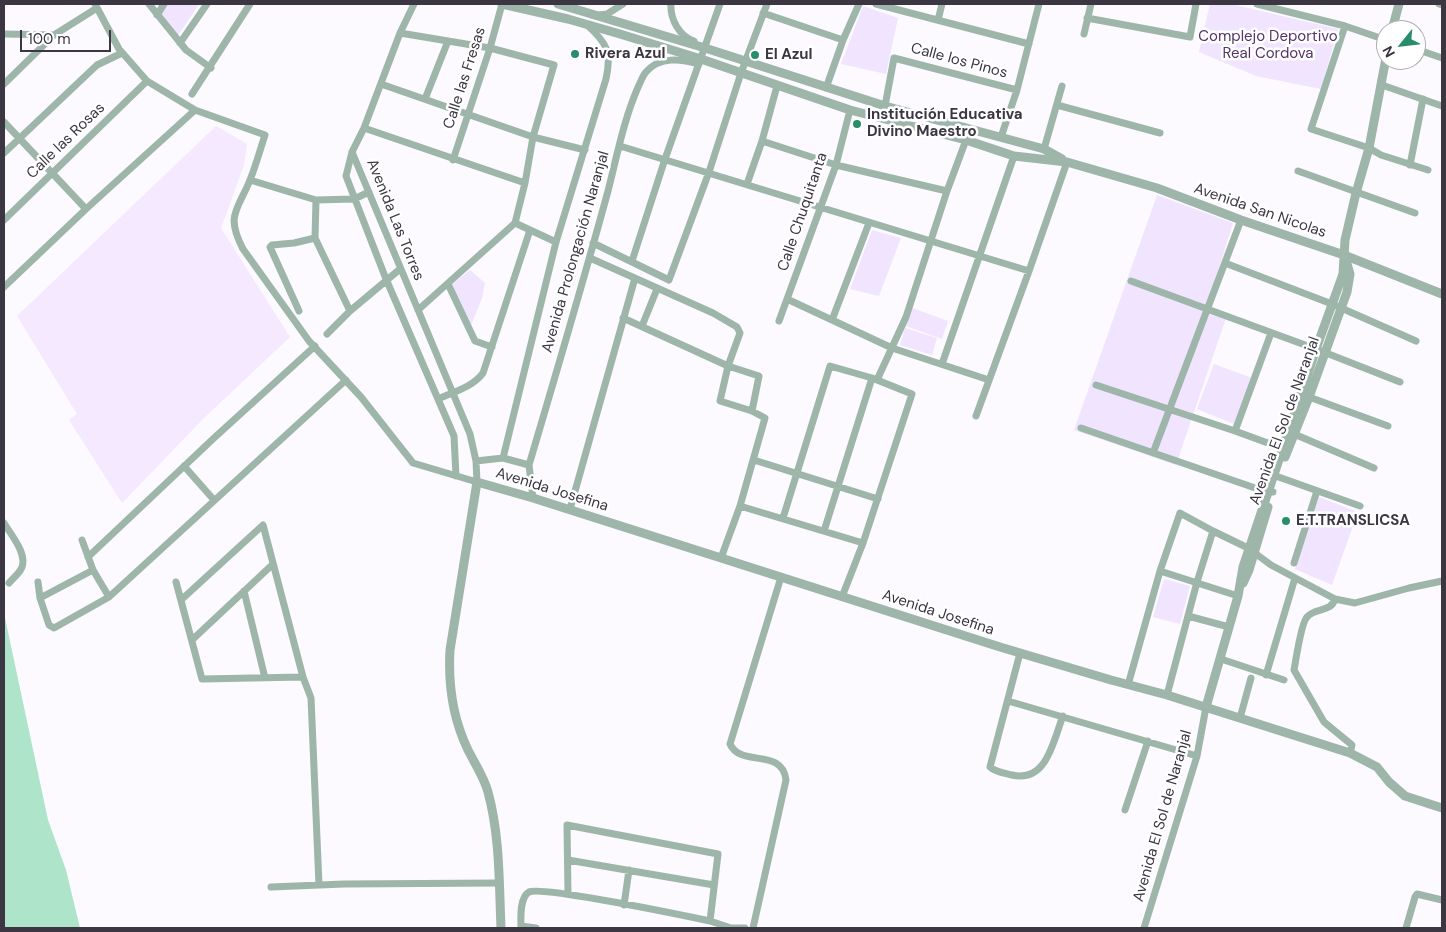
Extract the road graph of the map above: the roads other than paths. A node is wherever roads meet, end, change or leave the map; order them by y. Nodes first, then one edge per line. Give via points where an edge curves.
1 (149, 4) edge
2 (164, 4) edge
3 (207, 4) edge
4 (250, 4) edge
5 (414, 4) edge
6 (502, 4) edge
7 (558, 4) edge
8 (623, 4) edge
9 (671, 4) edge
10 (720, 4) edge
11 (767, 4) edge
12 (859, 4) edge
13 (876, 4) edge
14 (942, 4) edge
15 (1039, 4) edge
16 (1091, 4) edge
17 (1196, 4) edge
18 (1257, 4) edge
19 (1400, 4) edge
20 (96, 6) edge
21 (763, 13) junction
22 (593, 14) junction
23 (157, 15) junction
24 (1087, 18) junction
25 (938, 20) junction
26 (1395, 20) edge
27 (585, 24) junction
28 (1345, 26) junction
29 (400, 33) junction
30 (4, 34) edge
31 (1084, 34) dead end
32 (54, 35) junction
33 (1376, 37) edge
34 (843, 40) junction
35 (448, 41) junction
36 (180, 43) junction
37 (1029, 44) junction
38 (705, 47) junction
39 (490, 48) junction
40 (122, 53) junction
41 (1426, 53) edge
42 (1442, 58) edge
43 (745, 61) junction
44 (700, 62) junction
45 (211, 68) junction
46 (1384, 70) edge
47 (740, 73) junction
48 (147, 81) junction
49 (4, 84) edge
50 (381, 84) junction
51 (1382, 85) junction
52 (777, 86) junction
53 (1062, 86) dead end
54 (826, 88) junction
55 (1017, 90) junction
56 (192, 94) dead end
57 (425, 99) junction
58 (1423, 99) junction
59 (1057, 105) junction
60 (885, 106) junction
61 (1442, 106) edge
62 (195, 110) junction
63 (850, 110) junction
64 (468, 113) junction
65 (4, 122) edge
66 (364, 128) junction
67 (1160, 133) dead end
68 (534, 137) junction
69 (1000, 137) junction
70 (19, 138) junction
71 (966, 140) junction
72 (762, 142) junction
73 (620, 146) junction
74 (1369, 148) junction
75 (585, 150) junction
76 (1044, 150) junction
77 (352, 152) junction
78 (4, 153) edge
79 (1014, 156) junction
80 (665, 159) junction
81 (453, 160) junction
82 (1066, 162) junction
83 (836, 165) junction
84 (1410, 165) junction
85 (1428, 170) dead end
86 (1298, 171) dead end
87 (709, 172) junction
88 (53, 174) junction
89 (250, 180) junction
90 (525, 184) junction
91 (747, 184) junction
92 (947, 191) junction
93 (369, 192) junction
94 (1356, 193) junction
95 (354, 199) junction
96 (316, 200) junction
97 (86, 208) junction
98 (821, 208) junction
99 (1415, 213) dead end
100 (4, 220) edge
101 (1241, 220) junction
102 (515, 223) junction
103 (869, 223) junction
104 (530, 230) junction
105 (315, 238) junction
106 (931, 241) junction
107 (556, 242) junction
108 (594, 243) junction
109 (1344, 255) junction
110 (979, 256) junction
111 (590, 258) junction
112 (632, 262) junction
113 (1225, 264) junction
114 (400, 269) junction
115 (1029, 271) junction
116 (635, 278) junction
117 (386, 279) junction
118 (1131, 282) dead end
119 (448, 284) junction
120 (4, 287) edge
121 (657, 288) junction
122 (1442, 294) edge
123 (787, 299) junction
124 (1336, 306) junction
125 (1207, 309) junction
126 (418, 310) junction
127 (299, 311) dead end
128 (350, 311) junction
129 (623, 318) junction
130 (779, 320) dead end
131 (832, 320) junction
132 (642, 326) junction
133 (1271, 333) junction
134 (327, 334) dead end
135 (1416, 341) dead end
136 (314, 346) junction
137 (492, 347) junction
138 (892, 348) junction
139 (1320, 350) junction
140 (942, 364) junction
141 (728, 366) junction
142 (875, 379) junction
143 (346, 380) junction
144 (989, 380) junction
145 (1400, 382) dead end
146 (1096, 385) dead end
147 (452, 392) junction
148 (1309, 397) junction
149 (438, 398) junction
150 (1170, 410) junction
151 (752, 411) junction
152 (976, 416) dead end
153 (1388, 426) dead end
154 (1081, 428) dead end
155 (1235, 431) junction
156 (1294, 434) junction
157 (1285, 450) junction
158 (1153, 453) junction
159 (503, 458) junction
160 (476, 460) junction
161 (754, 460) junction
162 (529, 465) junction
163 (184, 466) junction
164 (1374, 468) dead end
165 (796, 472) junction
166 (1276, 475) junction
167 (456, 476) junction
168 (477, 482) junction
169 (838, 486) junction
170 (1270, 491) junction
171 (1317, 491) junction
172 (533, 498) junction
173 (878, 499) junction
174 (214, 500) junction
175 (740, 506) junction
176 (1360, 506) dead end
177 (570, 509) junction
178 (783, 518) junction
179 (4, 523) edge
180 (824, 531) junction
181 (1213, 531) junction
182 (82, 540) dead end
183 (863, 543) junction
184 (1251, 550) junction
185 (88, 557) junction
186 (722, 558) junction
187 (1294, 563) dead end
188 (272, 565) junction
189 (93, 570) junction
190 (1160, 571) junction
191 (781, 577) junction
192 (1295, 578) junction
193 (38, 582) dead end
194 (176, 582) dead end
195 (1197, 582) junction
196 (1442, 582) edge
197 (9, 583) dead end
198 (244, 591) junction
199 (1238, 596) junction
200 (109, 597) junction
201 (842, 597) junction
202 (40, 598) junction
203 (1335, 599) junction
204 (181, 600) junction
205 (1188, 616) junction
206 (1229, 626) junction
207 (192, 640) junction
208 (1020, 653) junction
209 (1221, 659) junction
210 (1266, 674) junction
211 (303, 677) junction
212 (265, 678) junction
213 (1251, 678) dead end
214 (1284, 680) dead end
215 (1128, 685) junction
216 (1167, 695) junction
217 (1008, 701) junction
218 (1206, 708) junction
219 (1063, 716) junction
220 (1240, 718) junction
221 (1148, 740) junction
222 (1350, 753) junction
223 (1197, 756) junction
224 (1442, 808) edge
225 (1125, 810) dead end
226 (568, 860) junction
227 (629, 870) junction
228 (499, 883) junction
229 (319, 885) junction
230 (714, 885) junction
231 (271, 886) dead end
232 (568, 894) junction
233 (1442, 900) edge
234 (624, 905) junction
235 (710, 921) junction
236 (521, 927) edge
237 (501, 928) edge
238 (536, 928) edge
239 (745, 928) edge
240 (753, 928) edge
241 (1144, 928) edge
242 (1406, 928) edge

1 - 23 street
2 - 23 street
3 - 36 street
4 - 45 street
5 - 29 street
6 - 27 street, Avenida San Nicolas
6 - 39 street, Calle las Fresas
7 - 22 street, Avenida San Nicolas
8 - 22 street via 607,14
9 - 38 street via 673,20 680,32
10 - 38 street
11 - 21 street
12 - 34 street
13 - 25 street
14 - 25 street
15 - 37 street
16 - 24 street
17 - 24 street via 1190,37
18 - 28 street
19 - 26 street
20 - 32 street
20 - 40 street
21 - 34 street
21 - 43 street
22 - 38 street, Avenida San Nicolas
23 - 36 street
24 - 31 street
25 - 37 street
27 - 44 street, Avenida San Nicolas
27 - 75 street, Avenida Prolongación Naranjal via 606,47 609,63
28 - 33 street
28 - 74 street via 1311,129
29 - 35 street
29 - 50 street
30 - 32 street
32 - 49 street
34 - 54 street
35 - 39 street
35 - 57 street
36 - 45 street
37 - 55 street
38 - 43 street, Avenida San Nicolas
38 - 44 street
39 - 64 street, Calle las Fresas
39 - 68 street via 554,65
40 - 48 street
40 - 70 street via 97,65
41 - 42 street
43 - 47 street
43 - 54 street, Avenida San Nicolas
44 - 47 street, Avenida San Nicolas
44 - 73 street, Avenida Prolongación Naranjal via 664,61 645,72
44 - 80 street
45 - 56 street
46 - 51 street, Avenida El Sol de Naranjal
47 - 52 street, Avenida San Nicolas
47 - 87 street
48 - 62 street
48 - 88 street, Calle las Rosas
50 - 57 street
50 - 66 street
51 - 58 street
51 - 74 street, Avenida El Sol de Naranjal
52 - 63 street, Avenida San Nicolas
52 - 72 street
53 - 59 street
54 - 60 street, Avenida San Nicolas
55 - 60 street, Calle los Pinos via 894,58
55 - 69 street
57 - 64 street
58 - 61 street
58 - 84 street
59 - 67 street
59 - 76 street
60 - 69 street, Avenida San Nicolas
62 - 89 street via 265,135
62 - 97 street
63 - 71 street, Avenida San Nicolas
63 - 83 street, Calle Chuquitanta
64 - 68 street
64 - 81 street, Calle las Fresas
65 - 70 street
66 - 77 street
66 - 81 street
68 - 75 street
68 - 90 street
69 - 76 street, Avenida San Nicolas
70 - 78 street
70 - 88 street
71 - 79 street, Avenida San Nicolas
71 - 92 street
72 - 83 street
72 - 91 street
73 - 80 street
73 - 108 street, Avenida Prolongación Naranjal
74 - 84 street
74 - 94 street, Avenida El Sol de Naranjal
75 - 107 street, Avenida Prolongación Naranjal
76 - 82 street, Avenida San Nicolas
77 - 93 street, Avenida Las Torres
77 - 95 street, Avenida Las Torres via 346,176
79 - 82 street, Avenida San Nicolas
79 - 110 street
80 - 87 street
80 - 112 street
81 - 90 street
82 - 101 street, Avenida San Nicolas via 1157,188
82 - 115 street
83 - 92 street
83 - 98 street, Calle Chuquitanta
84 - 85 street
86 - 94 street
87 - 91 street
87 - 112 street via 669,280
88 - 97 street
88 - 100 street, Calle las Rosas
89 - 96 street
89 - 136 street via 234,212 239,240
90 - 102 street
91 - 98 street
92 - 106 street
93 - 95 street
93 - 114 street, Avenida Las Torres
94 - 99 street
94 - 109 street, Avenida El Sol de Naranjal
95 - 96 street
95 - 117 street, Avenida Las Torres
96 - 105 street
97 - 120 street
98 - 103 street
98 - 123 street, Calle Chuquitanta
101 - 109 street, Avenida San Nicolas
101 - 113 street
102 - 104 street
102 - 119 street
103 - 106 street
103 - 131 street
104 - 107 street
104 - 137 street
105 - 127 street via 270,247
105 - 128 street
106 - 110 street
106 - 138 street via 906,317
107 - 159 street, Avenida Prolongación Naranjal
108 - 111 street, Avenida Prolongación Naranjal
108 - 112 street
109 - 122 street, Avenida San Nicolas
109 - 124 street, Avenida El Sol de Naranjal
110 - 115 street
110 - 140 street
111 - 116 street
111 - 162 street, Avenida Prolongación Naranjal
113 - 124 street
113 - 125 street
114 - 117 street
114 - 126 street, Avenida Las Torres
115 - 144 street
116 - 121 street
116 - 129 street
117 - 128 street
117 - 149 street, Avenida Las Torres
118 - 125 street
119 - 126 street
119 - 137 street via 475,341
121 - 132 street
121 - 141 street via 737,327 740,333
123 - 130 street, Calle Chuquitanta
123 - 131 street
124 - 135 street
124 - 139 street, Avenida El Sol de Naranjal
125 - 133 street
125 - 150 street
126 - 147 street, Avenida Las Torres
128 - 134 street
129 - 132 street
129 - 177 street
131 - 138 street
132 - 141 street
133 - 139 street
133 - 155 street
136 - 143 street
136 - 163 street
137 - 147 street via 478,380
138 - 140 street
138 - 142 street
139 - 145 street
139 - 148 street, Avenida El Sol de Naranjal
139 - 157 street, Avenida El Sol de Naranjal
140 - 144 street
141 - 151 street via 759,376
141 - 151 street via 720,402
142 - 165 street via 830,366
142 - 169 street
142 - 173 street via 912,394
143 - 167 street, Avenida Josefina via 413,463
143 - 174 street
144 - 152 street
146 - 150 street
147 - 149 street
147 - 160 street, Avenida Las Torres via 470,434
148 - 153 street
148 - 156 street, Avenida El Sol de Naranjal
149 - 167 street, Avenida Las Torres via 454,436
150 - 155 street
150 - 158 street
151 - 161 street via 764,416 765,420
154 - 158 street
155 - 157 street
156 - 157 street, Avenida El Sol de Naranjal
156 - 164 street
157 - 166 street, Avenida El Sol de Naranjal
158 - 170 street
159 - 160 street
159 - 162 street
160 - 168 street, Avenida Las Torres
161 - 165 street
161 - 175 street
162 - 172 street, Avenida Prolongación Naranjal
163 - 174 street
163 - 185 street
165 - 169 street
165 - 178 street
166 - 170 street, Avenida El Sol de Naranjal
166 - 171 street
167 - 168 street, Avenida Josefina
168 - 172 street, Avenida Josefina
168 - 228 street via 449,668 458,725 487,788 493,812
169 - 173 street
169 - 180 street
170 - 184 street, Avenida El Sol de Naranjal
171 - 176 street
171 - 187 street
172 - 177 street, Avenida Josefina
173 - 183 street
174 - 200 street
175 - 178 street
175 - 186 street
177 - 186 street, Avenida Josefina
178 - 180 street
179 - 197 street via 22,557 22,567
180 - 183 street
181 - 184 street
181 - 190 street via 1180,513
181 - 195 street
182 - 185 street
183 - 201 street
184 - 192 street
184 - 199 street, Avenida El Sol de Naranjal via 1243,566
185 - 189 street
186 - 191 street, Avenida Josefina
188 - 198 street
188 - 204 street via 263,525
188 - 211 street
189 - 200 street
189 - 202 street
190 - 195 street
190 - 215 street
191 - 201 street, Avenida Josefina
191 - 240 street via 730,744 738,753 777,763 785,771 786,780
192 - 203 street
192 - 210 street
193 - 202 street
194 - 204 street
195 - 199 street
195 - 205 street
196 - 203 street via 1355,603
198 - 207 street
198 - 212 street
199 - 206 street, Avenida El Sol de Naranjal
200 - 202 street via 54,628 49,625
201 - 208 street, Avenida Josefina
203 - 222 street via 1330,608 1311,613 1305,620 1294,670 1324,722 1350,742
204 - 207 street
205 - 206 street
205 - 216 street
206 - 209 street, Avenida El Sol de Naranjal
207 - 212 street via 202,679
208 - 215 street, Avenida Josefina
208 - 217 street
209 - 210 street
209 - 218 street, Avenida El Sol de Naranjal
210 - 214 street
211 - 212 street
211 - 229 street via 311,698
213 - 220 street
215 - 216 street, Avenida Josefina
216 - 218 street, Avenida Josefina
217 - 219 street
217 - 219 street via 990,767 995,771 1021,777 1045,764
218 - 220 street, Avenida Josefina
218 - 223 street, Avenida El Sol de Naranjal
219 - 221 street
220 - 222 street, Avenida Josefina
221 - 223 street
221 - 225 street
222 - 224 street, Avenida Josefina via 1377,767 1405,796
223 - 241 street, Avenida El Sol de Naranjal
226 - 227 street
226 - 230 street via 567,825 718,854
226 - 232 street
227 - 230 street
227 - 234 street
228 - 229 street
228 - 237 street
229 - 231 street
230 - 235 street
232 - 234 street
232 - 236 street via 529,892 523,902
233 - 242 street via 1417,894
234 - 235 street
235 - 239 street via 731,928
236 - 238 street

